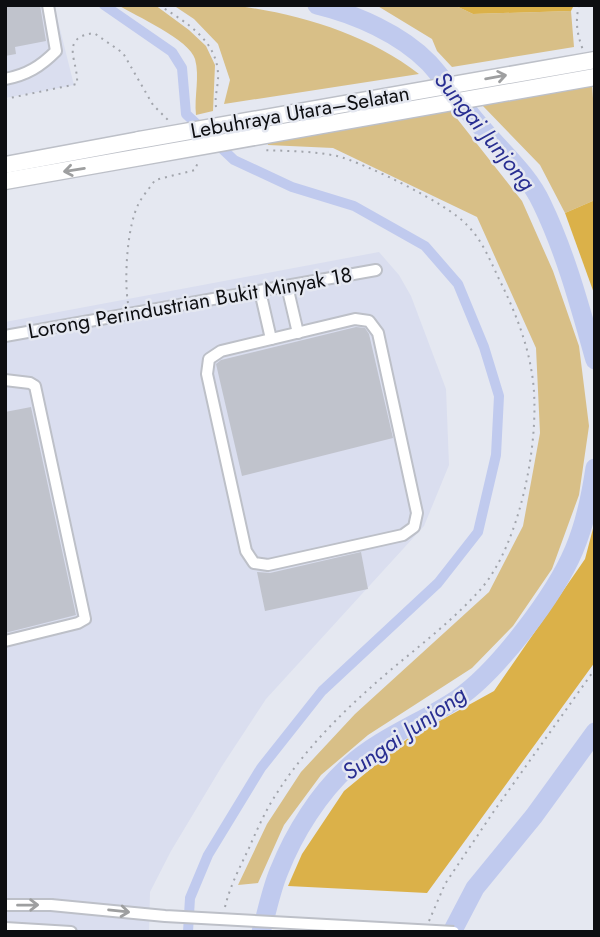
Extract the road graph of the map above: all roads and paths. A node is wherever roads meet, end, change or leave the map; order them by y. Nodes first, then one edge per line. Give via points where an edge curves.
1 (48, 5) edge
2 (159, 5) edge
3 (579, 5) edge
4 (590, 58) edge
5 (595, 77) edge
6 (5, 79) edge
7 (217, 111) dead end
8 (256, 149) dead end
9 (5, 165) edge
10 (5, 181) edge
11 (376, 270) dead end
12 (287, 286) junction
13 (260, 291) junction
14 (298, 333) junction
15 (5, 336) edge
16 (271, 339) junction
17 (5, 380) edge
18 (5, 641) edge
19 (595, 669) edge
20 (5, 905) edge
21 (225, 909) dead end
22 (429, 920) dead end
23 (5, 928) edge
24 (44, 930) edge
25 (71, 932) edge
26 (454, 932) edge

1 - 6 street via 56,51 21,76
2 - 7 path via 211,47 218,74
3 - 4 path via 577,30
9 -> 4 highway, Lebuhraya Utara–Selatan, bridge
5 -> 10 highway, Lebuhraya Utara–Selatan, bridge
8 - 21 path via 339,157 429,199 465,222 492,265 522,332 535,404 521,506 497,565 481,589 367,690 289,776 235,877
11 - 12 street, Lorong Perindustrian Bukit Minyak 18
12 - 13 street, Lorong Perindustrian Bukit Minyak 18
12 - 14 street
13 - 15 street, Lorong Perindustrian Bukit Minyak 18
13 - 16 street
14 - 16 street
14 - 16 street via 355,319 375,326 417,513 410,532 268,565 249,558 207,366 221,351
17 - 18 street via 35,386 85,619
19 - 22 path via 445,884
20 -> 26 street, bridge
23 - 24 street
24 - 25 street

